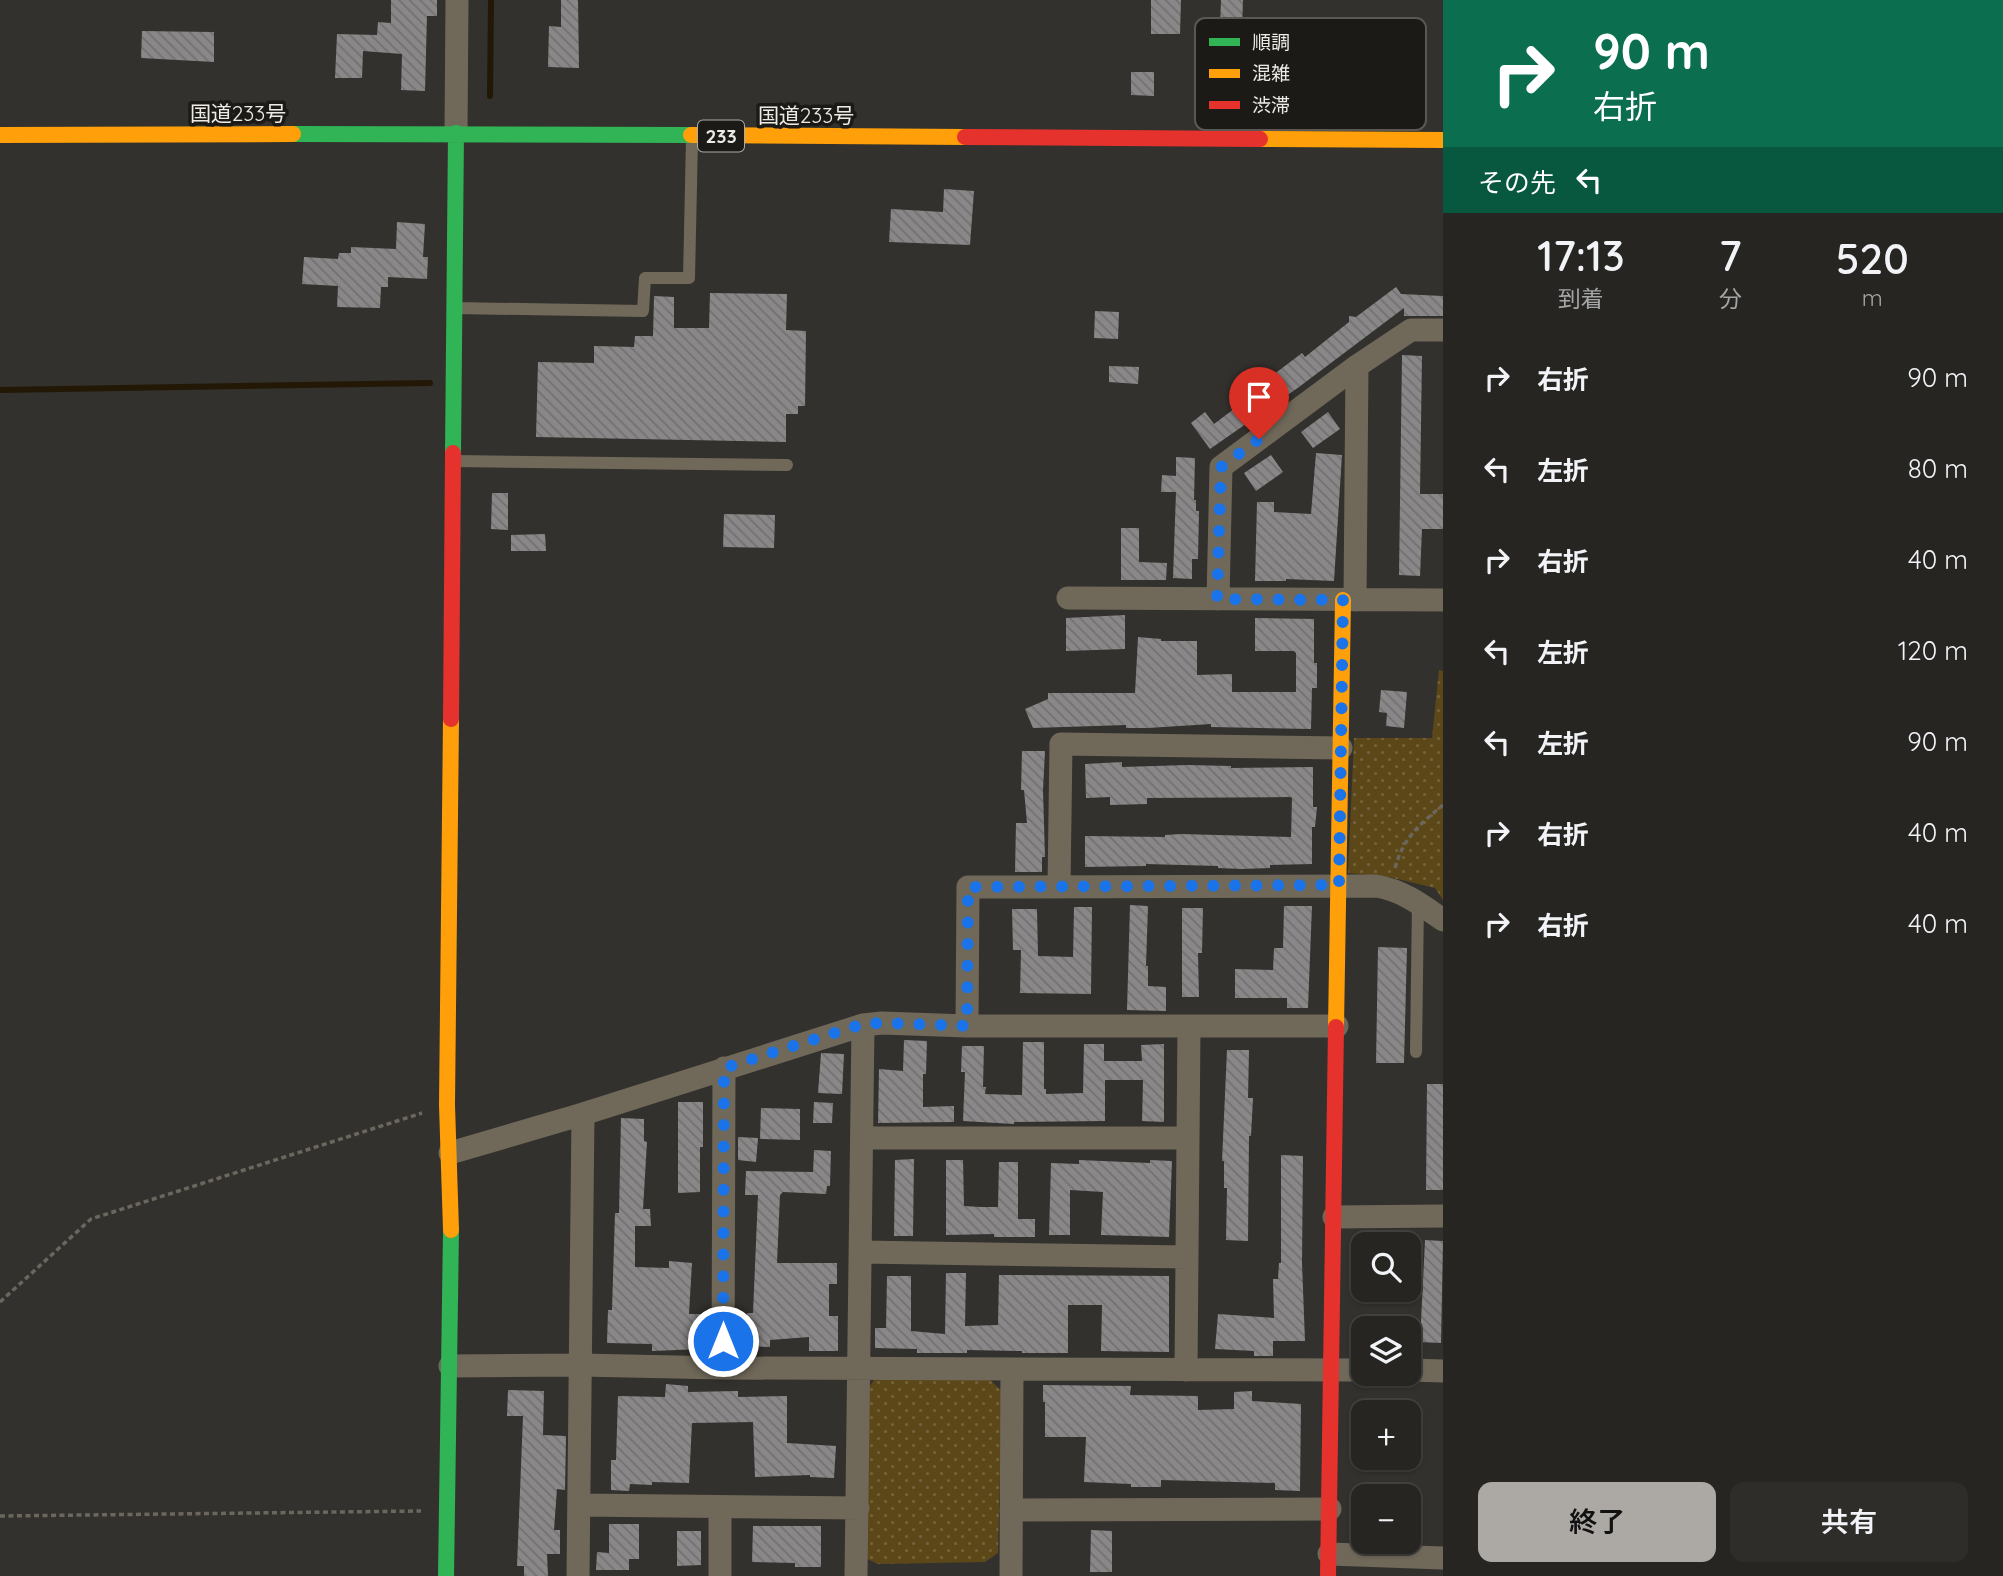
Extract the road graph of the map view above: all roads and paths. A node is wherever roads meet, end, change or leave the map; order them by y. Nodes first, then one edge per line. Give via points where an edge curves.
1 (457, 0) edge
2 (456, 133) junction
3 (0, 135) edge
4 (692, 136) junction
5 (1443, 140) edge
6 (454, 308) junction
7 (1443, 330) edge
8 (1357, 366) junction
9 (453, 461) junction
10 (787, 465) dead end
11 (1068, 598) dead end
12 (1217, 599) junction
13 (1349, 600) junction
14 (1443, 600) edge
15 (1341, 748) junction
16 (1443, 805) edge
17 (1339, 885) junction
18 (1059, 886) junction
19 (1389, 888) junction
20 (1418, 902) junction
21 (1443, 920) edge
22 (863, 1024) junction
23 (967, 1026) junction
24 (1189, 1026) junction
25 (1337, 1027) junction
26 (1416, 1052) dead end
27 (724, 1068) junction
28 (447, 1105) junction
29 (583, 1114) junction
30 (862, 1138) junction
31 (1188, 1138) junction
32 (450, 1153) junction
33 (1443, 1216) edge
34 (1334, 1217) junction
35 (861, 1252) junction
36 (1187, 1257) junction
37 (0, 1302) edge
38 (580, 1365) junction
39 (450, 1366) junction
40 (723, 1368) junction
41 (860, 1368) junction
42 (1012, 1369) junction
43 (1186, 1370) junction
44 (1332, 1370) junction
45 (1351, 1370) edge
46 (1421, 1370) edge
47 (1443, 1371) edge
48 (579, 1505) junction
49 (720, 1507) junction
50 (858, 1508) junction
51 (1329, 1509) junction
52 (1011, 1510) junction
53 (446, 1511) junction
54 (0, 1516) edge
55 (1443, 1558) edge
56 (1329, 1565) edge
57 (446, 1576) edge
58 (578, 1576) edge
59 (720, 1576) edge
60 (856, 1576) edge
61 (865, 1576) edge
62 (1011, 1576) edge

1 - 2 street
2 - 3 main road, 国道233号 / 233
2 - 4 main road, 国道233号 / 233
2 - 6 main road
4 - 5 main road, 国道233号 / 233
4 - 6 lane via 689,278 645,278 643,311
6 - 9 main road
7 - 8 street via 1411,330
8 - 12 street via 1221,467
8 - 13 street
9 - 10 lane
9 - 28 main road
11 - 12 street
12 - 13 street
13 - 14 street
13 - 15 main road
15 - 17 main road
15 - 18 street via 1061,744
16 - 19 path via 1400,848
17 - 18 street
17 - 19 street
17 - 25 main road
18 - 23 street via 968,887
19 - 20 street
20 - 21 street
20 - 26 lane
22 - 23 street
22 - 27 street
22 - 30 street
23 - 24 street
24 - 25 street
24 - 31 street
25 - 34 main road
27 - 29 street
27 - 40 street
28 - 32 main road
28 - 37 path via 91,1219
29 - 32 street
29 - 38 street
30 - 31 street
30 - 35 street
31 - 36 street
32 - 39 main road
33 - 34 street
34 - 44 main road
35 - 36 street
35 - 41 street
36 - 43 street
38 - 39 street
38 - 40 street
38 - 48 street
39 - 53 main road
40 - 41 street
41 - 42 street
41 - 50 street
42 - 43 street
42 - 52 street
43 - 44 street
44 - 45 street
44 - 51 main road
46 - 47 street
48 - 49 street
48 - 58 street
49 - 50 street
49 - 59 street
50 - 60 street
51 - 52 street
51 - 56 main road
52 - 62 street
53 - 54 path
53 - 57 main road
55 - 56 street
60 - 61 street

